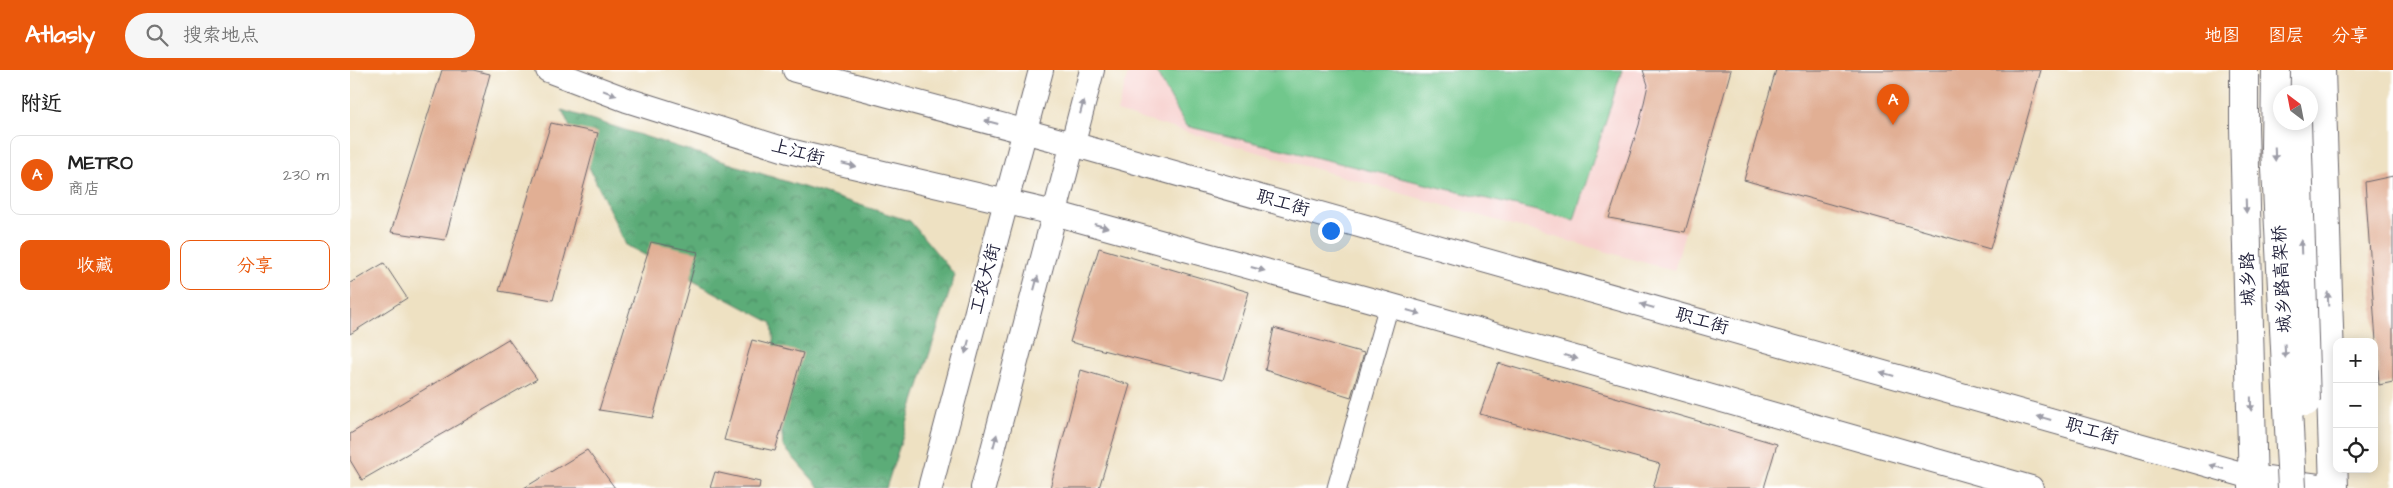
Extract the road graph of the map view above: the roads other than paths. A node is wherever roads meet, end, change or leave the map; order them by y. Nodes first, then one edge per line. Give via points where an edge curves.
1 (548, 70) edge
2 (795, 70) edge
3 (1041, 70) edge
4 (1092, 70) edge
5 (2244, 70) edge
6 (2276, 70) edge
7 (2297, 70) edge
8 (2321, 70) edge
9 (2297, 85) edge
10 (2297, 130) edge
11 (1024, 131) junction
12 (1072, 144) junction
13 (1005, 202) junction
14 (1054, 213) junction
15 (1389, 305) junction
16 (2252, 482) edge
17 (930, 488) edge
18 (983, 488) edge
19 (1337, 488) edge
20 (2031, 488) edge
21 (2292, 488) edge
22 (2310, 488) edge
23 (2334, 488) edge

1 -> 13 main road, 上江街 via 628,100 789,151
11 -> 2 main road
3 - 11 main road, 工农大街
12 -> 4 main road
5 -> 16 highway, 城乡路
6 -> 21 highway, 城乡路高架桥, bridge via 2275,148
7 - 9 highway
23 -> 8 highway
22 -> 10 highway, 城乡路高架桥, bridge
11 - 12 main road
11 - 13 main road, 工农大街
12 - 14 main road
16 -> 12 main road, 职工街
13 - 14 main road, 上江街
13 -> 17 main road, 工农大街
14 -> 15 main road
18 -> 14 main road
15 - 19 lane
15 -> 20 main road
16 - 23 main road, 职工街

